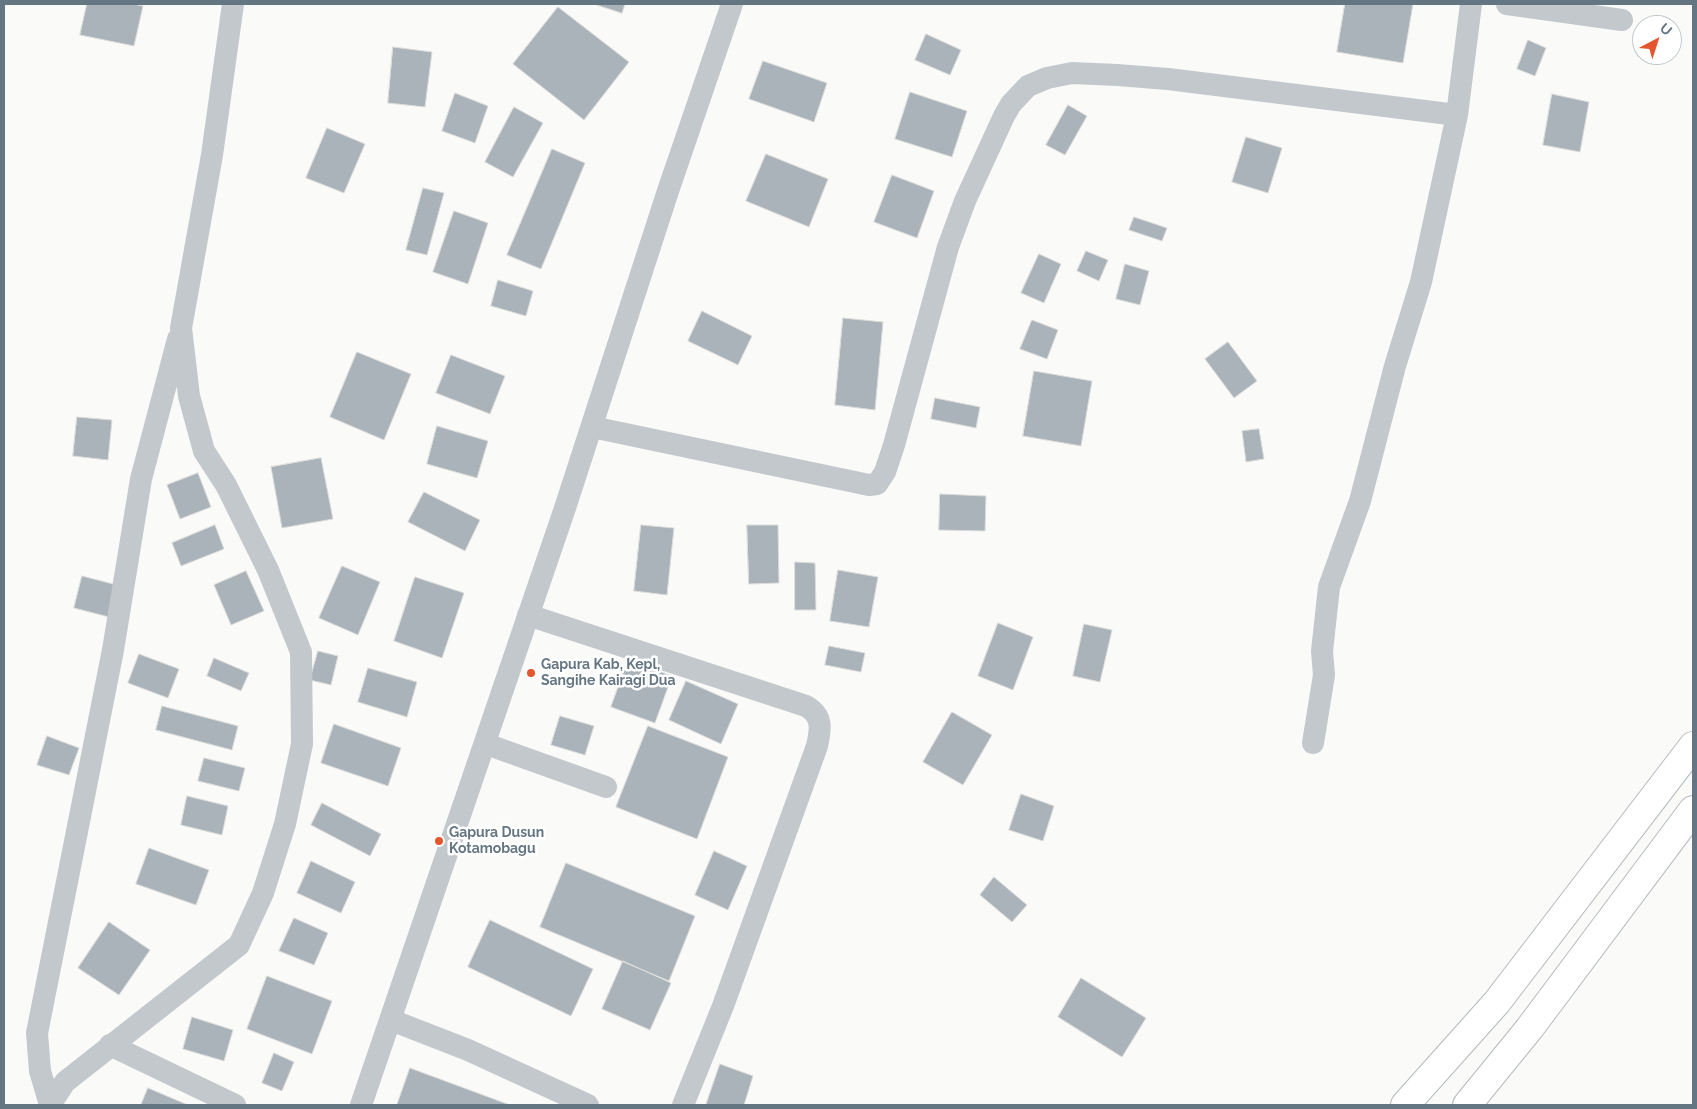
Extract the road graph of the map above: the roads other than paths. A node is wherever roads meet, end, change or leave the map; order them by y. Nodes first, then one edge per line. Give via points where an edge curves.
1 (233, 4) edge
2 (732, 4) edge
3 (1471, 4) edge
4 (1507, 4) edge
5 (1622, 20) dead end
6 (1457, 116) junction
7 (180, 328) junction
8 (592, 427) junction
9 (528, 615) junction
10 (1313, 743) dead end
11 (486, 744) junction
12 (1693, 746) edge
13 (606, 788) dead end
14 (1693, 810) edge
15 (391, 1020) junction
16 (110, 1045) junction
17 (50, 1105) edge
18 (235, 1105) edge
19 (361, 1105) edge
20 (588, 1105) edge
21 (684, 1105) edge
22 (1405, 1105) edge
23 (1467, 1105) edge

1 - 7 street via 212,156
2 - 8 street
3 - 6 street
4 - 5 street
6 - 8 street via 1168,79 1072,73 1047,78 1028,86 1011,104 966,201 948,247 886,472 877,484 869,485
6 - 10 street via 1421,282 1395,366 1360,502 1329,587 1322,651 1324,675
7 - 16 street via 189,396 204,451 226,485 268,570 301,652 302,744 285,824 266,884 239,945
7 - 17 street via 141,479 112,650 37,1032 40,1071
8 - 9 street
9 - 11 street
9 - 21 street via 806,706 814,711 820,723 817,746
11 - 13 street
11 - 15 street
12 - 22 highway via 1497,1002
14 - 23 highway
15 - 19 street
15 - 20 street via 468,1050
16 - 17 street via 65,1082
16 - 18 street

